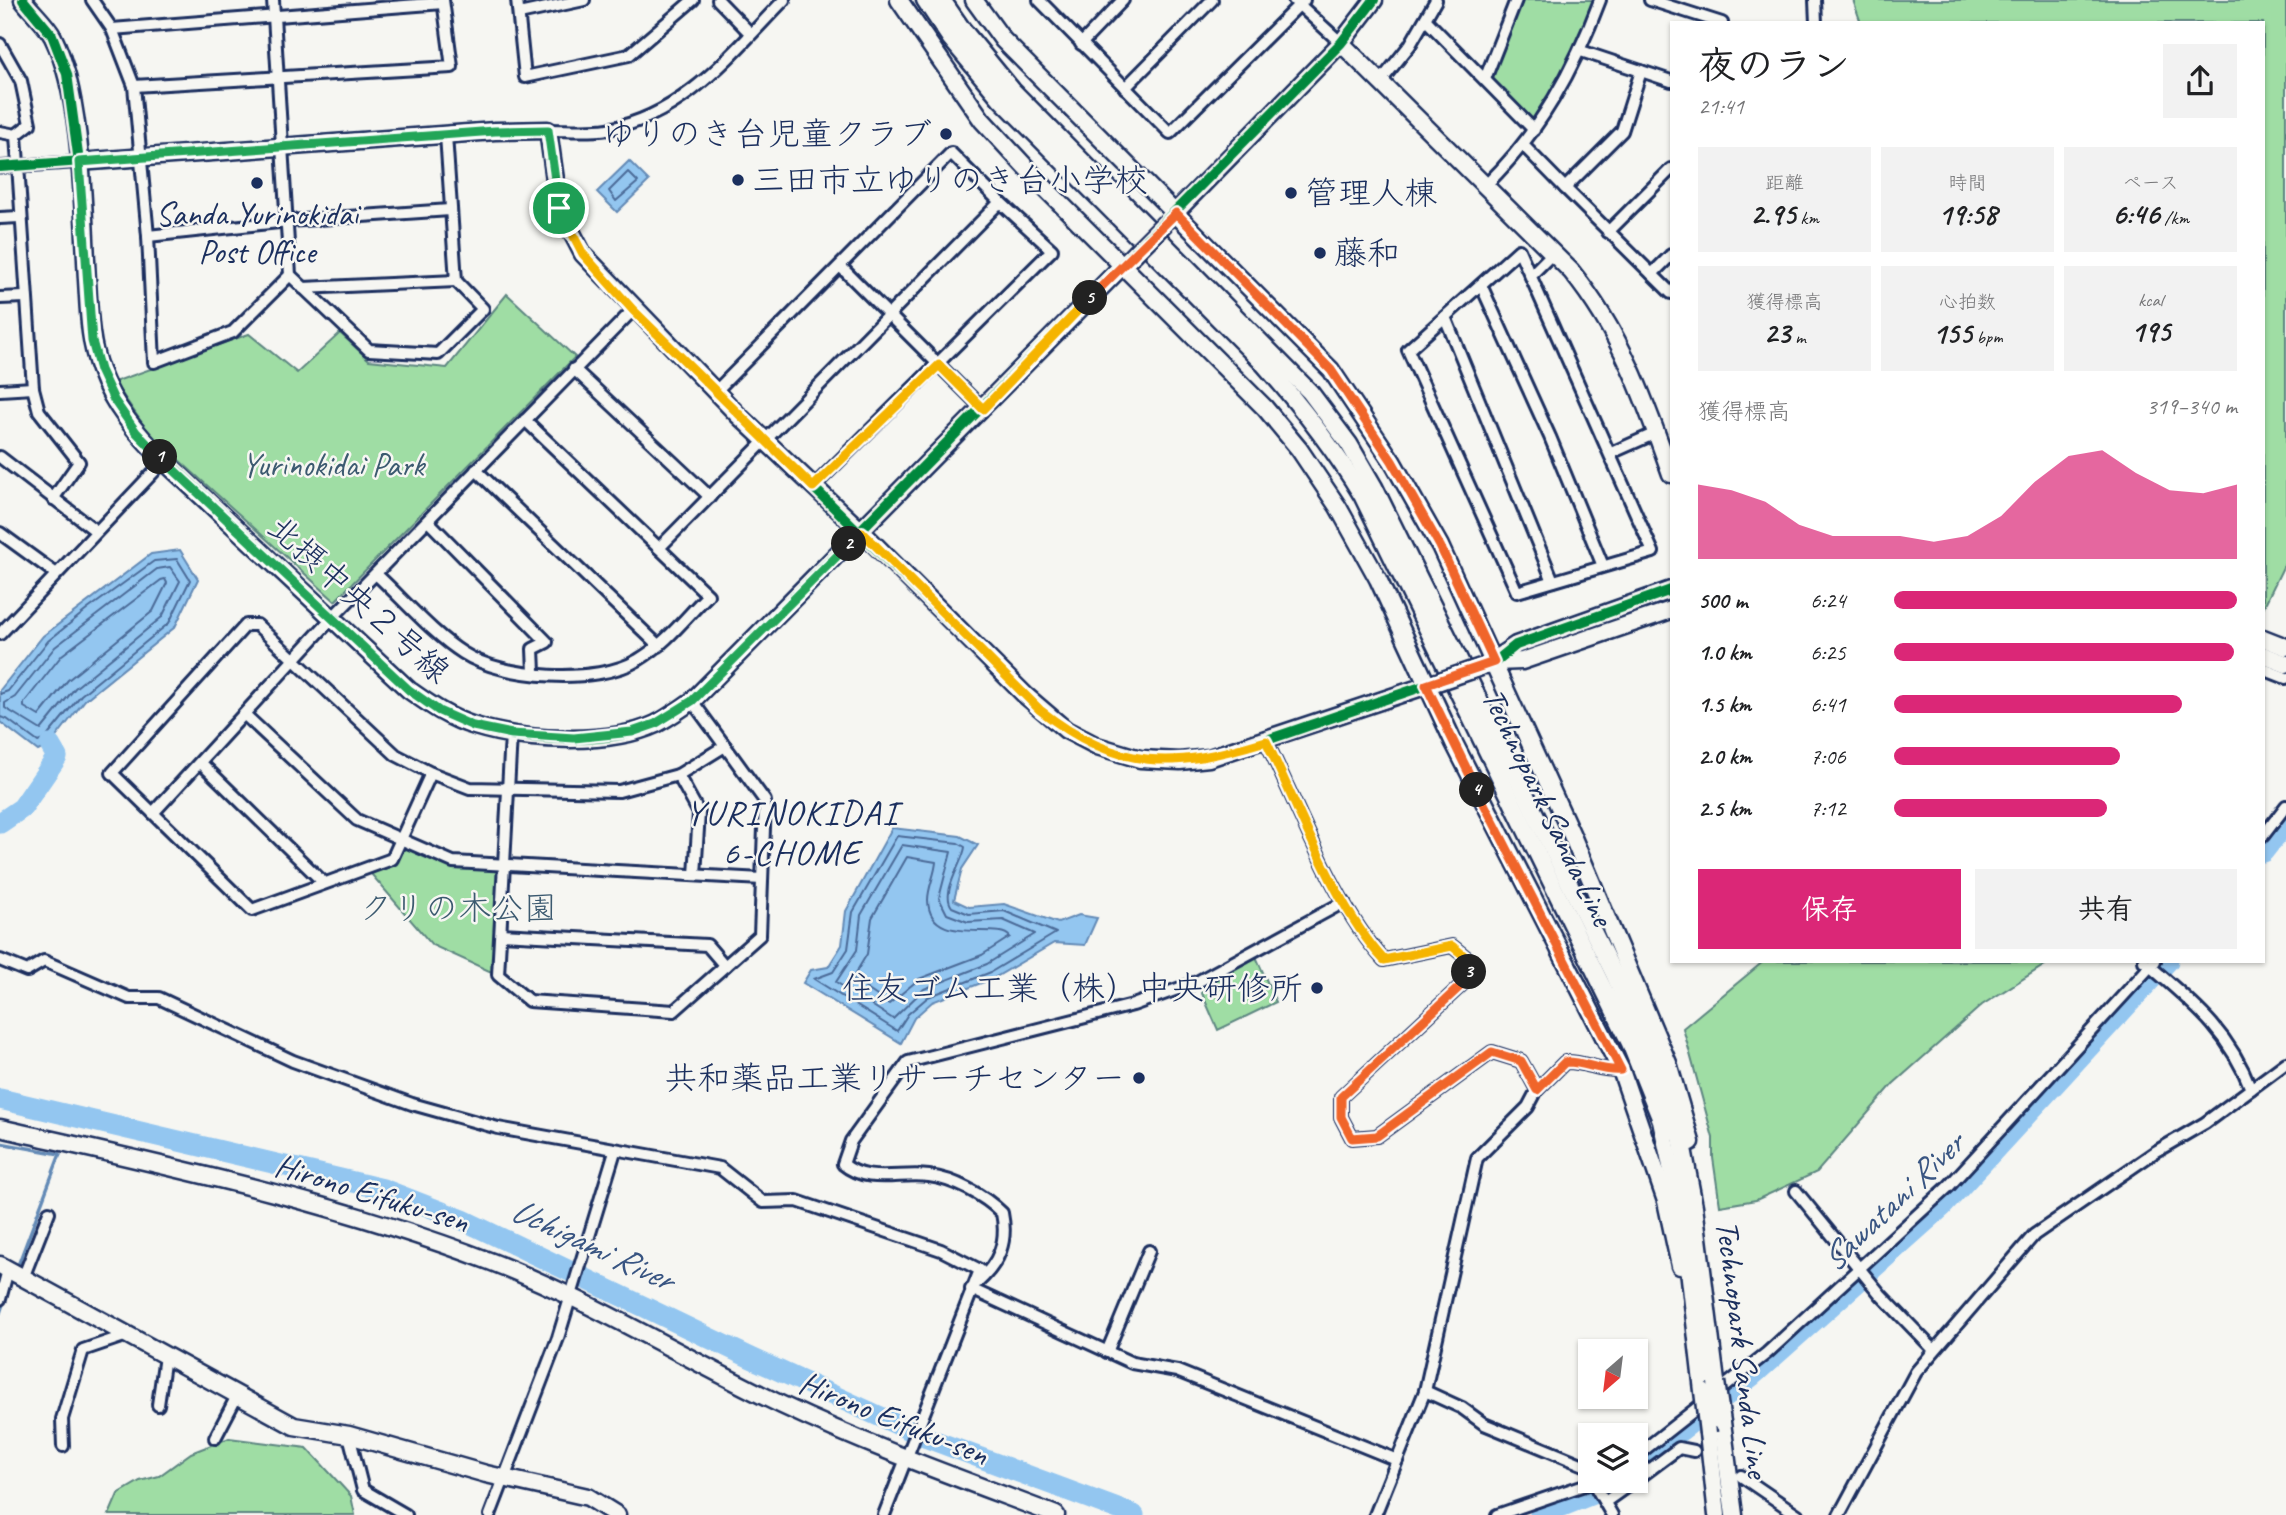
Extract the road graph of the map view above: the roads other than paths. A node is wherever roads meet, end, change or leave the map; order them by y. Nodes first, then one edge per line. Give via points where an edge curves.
1 (23, 0) edge
2 (92, 0) edge
3 (273, 0) edge
4 (517, 0) edge
5 (584, 0) edge
6 (693, 0) edge
7 (718, 0) edge
8 (784, 0) edge
9 (899, 0) edge
10 (925, 0) edge
11 (942, 0) edge
12 (974, 0) edge
13 (1039, 0) edge
14 (1123, 0) edge
15 (1212, 0) edge
16 (1374, 0) edge
17 (1436, 0) edge
18 (1516, 0) edge
19 (1600, 0) edge
20 (1650, 0) edge
21 (1815, 0) edge
22 (443, 2) edge
23 (1299, 2) edge
24 (519, 14) junction
25 (274, 15) junction
26 (1426, 20) junction
27 (1716, 21) edge
28 (1816, 21) edge
29 (112, 29) junction
30 (751, 34) junction
31 (1341, 43) junction
32 (0, 44) edge
33 (1081, 44) junction
34 (1581, 51) junction
35 (5, 62) edge
36 (1641, 71) junction
37 (279, 79) junction
38 (1485, 79) junction
39 (1381, 81) junction
40 (1670, 81) edge
41 (134, 86) junction
42 (1125, 88) junction
43 (548, 130) junction
44 (1534, 130) junction
45 (0, 132) edge
46 (16, 135) junction
47 (446, 135) junction
48 (1523, 145) junction
49 (284, 149) junction
50 (142, 157) junction
51 (79, 162) junction
52 (18, 166) junction
53 (0, 167) edge
54 (1670, 170) edge
55 (1486, 186) junction
56 (1565, 188) junction
57 (1000, 202) junction
58 (450, 210) junction
59 (19, 216) junction
60 (0, 218) edge
61 (1170, 218) junction
62 (289, 221) junction
63 (1608, 232) junction
64 (148, 236) junction
65 (1553, 253) junction
66 (1670, 256) edge
67 (1121, 266) junction
68 (841, 267) junction
69 (1652, 274) junction
70 (290, 275) junction
71 (1531, 275) junction
72 (456, 281) junction
73 (1481, 285) junction
74 (303, 288) junction
75 (1670, 292) edge
76 (25, 297) junction
77 (0, 298) edge
78 (633, 310) junction
79 (890, 316) junction
80 (1445, 317) junction
81 (939, 365) junction
82 (574, 369) junction
83 (33, 388) junction
84 (0, 390) edge
85 (715, 392) junction
86 (983, 409) junction
87 (524, 420) junction
88 (1656, 433) junction
89 (765, 440) junction
90 (1611, 453) junction
91 (0, 457) edge
92 (164, 461) junction
93 (476, 470) junction
94 (1670, 471) edge
95 (813, 487) junction
96 (710, 497) junction
97 (53, 499) junction
98 (428, 521) junction
99 (96, 531) junction
100 (862, 532) junction
101 (0, 533) edge
102 (659, 548) junction
103 (1603, 566) junction
104 (55, 573) junction
105 (377, 575) junction
106 (1553, 581) junction
107 (1670, 590) edge
108 (1670, 610) edge
109 (333, 617) junction
110 (4, 621) edge
111 (0, 634) edge
112 (2265, 639) edge
113 (659, 646) junction
114 (2286, 647) edge
115 (2265, 657) edge
116 (296, 661) junction
117 (1488, 664) junction
118 (2286, 664) edge
119 (2265, 670) edge
120 (534, 672) junction
121 (2286, 678) edge
122 (1433, 683) junction
123 (692, 701) junction
124 (245, 715) junction
125 (512, 734) junction
126 (1266, 741) junction
127 (725, 746) junction
128 (201, 763) junction
129 (431, 773) junction
130 (678, 775) junction
131 (510, 789) junction
132 (2286, 806) edge
133 (153, 813) junction
134 (2265, 833) edge
135 (400, 839) junction
136 (505, 867) junction
137 (695, 875) junction
138 (762, 879) junction
139 (324, 883) junction
140 (1344, 902) junction
141 (501, 934) junction
142 (0, 960) edge
143 (2150, 963) edge
144 (725, 967) junction
145 (2286, 1063) edge
146 (1621, 1070) junction
147 (2252, 1089) junction
148 (1537, 1090) junction
149 (0, 1128) edge
150 (615, 1151) junction
151 (1796, 1191) dead end
152 (48, 1212) dead end
153 (1149, 1251) dead end
154 (4, 1268) edge
155 (1859, 1269) junction
156 (23, 1278) junction
157 (1706, 1284) junction
158 (971, 1289) junction
159 (570, 1297) junction
160 (0, 1299) edge
161 (1695, 1318) junction
162 (127, 1335) junction
163 (1934, 1350) junction
164 (1107, 1352) junction
165 (165, 1356) junction
166 (1709, 1386) junction
167 (1425, 1391) junction
168 (237, 1396) junction
169 (158, 1405) dead end
170 (349, 1435) junction
171 (215, 1438) dead end
172 (64, 1446) dead end
173 (1648, 1447) edge
174 (1694, 1451) dead end
175 (907, 1454) junction
176 (1397, 1460) junction
177 (1578, 1463) edge
178 (1648, 1471) edge
179 (1741, 1476) dead end
180 (503, 1477) junction
181 (1578, 1488) edge
182 (1601, 1493) edge
183 (1618, 1493) edge
184 (1605, 1502) junction
185 (406, 1515) edge
186 (490, 1515) edge
187 (617, 1515) edge
188 (884, 1515) edge
189 (1056, 1515) edge
190 (1375, 1515) edge
191 (1497, 1515) edge
192 (1612, 1515) edge
193 (1717, 1515) edge
194 (1734, 1515) edge
195 (1798, 1515) edge
196 (1839, 1515) edge

1 - 51 main road, 北摂中央２号線 via 52,35 67,74
2 - 29 street
3 - 25 street
4 - 24 street
5 - 24 street
6 - 24 street via 629,55 525,77
7 - 30 street
8 - 30 street
9 - 67 main road via 982,120
10 - 161 main road, Technopark Sanda Line via 1000,98 1281,383 1336,452 1362,495 1630,1043 1661,1120 1684,1226
11 - 157 main road, Technopark Sanda Line via 1012,90 1310,392 1349,444 1398,530 1657,1071 1681,1138
12 - 61 main road via 1003,40
13 - 33 street
14 - 33 street
15 - 42 street
16 - 31 main road
17 - 26 street
18 - 38 street
19 - 34 street
20 - 27 street
21 - 28 street
22 - 25 street
22 - 37 street via 452,67
23 - 31 street
23 - 42 street via 1170,133
25 - 29 street
25 - 37 street
26 - 38 street
26 - 39 street
29 - 41 street
30 - 43 street via 697,87 665,110 606,130
31 - 39 main road
31 - 61 main road
32 - 35 street
33 - 42 street
34 - 36 street
34 - 44 street
35 - 46 street via 21,80 30,124
36 - 40 street
36 - 56 street via 1622,131
37 - 41 street
37 - 49 street
38 - 44 street
39 - 55 main road
41 - 50 street
43 - 47 main road
43 - 78 main road via 554,189 568,229 583,254
44 - 48 street
45 - 46 street
46 - 52 street
47 - 49 main road
47 - 58 street
48 - 55 street
48 - 56 street
49 - 50 main road
49 - 62 street
50 - 51 main road
50 - 64 street
51 - 52 street
51 - 92 main road, 北摂中央２号線 via 92,341 100,370 136,432
52 - 53 street
52 - 59 street
54 - 63 street
55 - 65 main road
56 - 63 street
57 - 68 street via 951,153
57 - 79 street
57 - 81 street via 1052,250
58 - 62 street
58 - 72 street
59 - 60 street
59 - 76 street
61 - 67 main road, 北摂中央２号線, bridge
61 - 117 main road via 1331,370 1392,461 1440,546
62 - 64 street
62 - 70 street
63 - 69 street
64 - 70 street via 154,362 233,332
65 - 71 street
65 - 88 main road via 1597,304 1619,340
66 - 69 street
67 - 86 main road, 北摂中央２号線
67 - 122 main road via 1213,354 1299,449 1338,508
68 - 79 street
68 - 85 street
69 - 75 street
70 - 74 street
71 - 73 street via 1519,250
71 - 90 street
72 - 74 street
72 - 74 street via 483,309 438,354 369,350
73 - 80 street
73 - 103 street
76 - 77 street
76 - 83 street
78 - 82 street
78 - 85 main road
79 - 81 street
79 - 89 street
80 - 106 street
80 - 106 street via 1408,350 1517,592
81 - 86 street
81 - 95 street
82 - 87 street
82 - 96 street
83 - 84 street
83 - 97 street via 39,411 79,463
85 - 89 main road
86 - 100 main road, 北摂中央２号線
87 - 93 street
87 - 102 street
88 - 90 street
88 - 94 main road
89 - 95 main road
89 - 96 street
90 - 103 street via 1653,552
91 - 97 street
92 - 99 street
92 - 109 main road, 北摂中央２号線
93 - 98 street
93 - 113 street
95 - 100 main road
96 - 102 street
97 - 99 street
98 - 105 street
98 - 120 street via 547,642 533,649
99 - 104 street
100 - 123 main road, 北摂中央２号線
100 - 126 main road via 1019,690 1066,730 1118,753 1160,760 1209,758
101 - 104 street
102 - 113 street via 708,595
103 - 106 street
104 - 110 street
105 - 109 street
105 - 120 street via 461,652 509,671
107 - 117 main road via 1516,645
108 - 117 main road via 1522,661
109 - 116 street
109 - 125 main road, 北摂中央２号線 via 409,690 439,711 473,726
110 - 111 street
112 - 114 main road
113 - 120 street via 637,662 608,672
115 - 118 main road
116 - 124 street
116 - 129 street via 397,755
116 - 133 street via 257,625 246,625 112,773
117 - 122 main road, bridge
117 - 157 main road via 1639,989 1668,1063 1686,1119 1703,1201 1712,1267
119 - 121 street
122 - 126 main road
122 - 146 main road
123 - 125 main road, 北摂中央２号線 via 632,732 574,738
123 - 127 street
124 - 128 street
124 - 135 street via 357,820
125 - 131 street
126 - 140 street
127 - 130 street
127 - 138 street via 765,801
128 - 133 street
128 - 139 street
129 - 131 street via 470,788
129 - 135 street
130 - 131 street via 619,791
130 - 137 street via 699,813
131 - 136 street
132 - 134 street
133 - 139 street via 252,910
135 - 136 street via 453,863
135 - 139 street via 392,859
136 - 137 street
136 - 141 street
137 - 138 street
138 - 144 street via 760,935
140 - 148 street via 1384,960 1452,946 1472,962 1467,980 1341,1097 1341,1117 1352,1138 1377,1136 1492,1052 1521,1061
140 - 158 street via 1197,982 1133,1005 908,1062 851,1141 843,1164 867,1176 946,1179 992,1203 1002,1213 1004,1235 996,1266
141 - 144 street via 707,946
141 - 144 street via 498,975 529,1001 674,1011
142 - 150 street via 27,971 44,961 129,998 159,998 293,1061 412,1104 498,1128
143 - 147 street via 2225,1036
143 - 155 street via 1949,1186
145 - 147 street
146 - 148 street via 1565,1062
146 - 161 main road via 1666,1201
147 - 163 street via 2034,1235
148 - 167 street via 1528,1107 1477,1158
149 - 159 main road, Hirono Eifuku-sen via 243,1183 415,1234
150 - 158 street via 720,1168 763,1202 797,1201 941,1250 980,1270
150 - 159 street
151 - 155 street
152 - 156 street
153 - 164 street
154 - 156 main road
154 - 160 street
155 - 163 street
155 - 173 street via 1767,1353
156 - 162 main road
157 - 166 main road, Technopark Sanda Line
158 - 164 street
158 - 175 street
159 - 175 main road, Hirono Eifuku-sen via 782,1405
159 - 180 street
161 - 166 main road, Technopark Sanda Line
162 - 165 main road
162 - 172 street via 83,1350 62,1419
163 - 196 street via 1902,1394
164 - 176 street via 1132,1363 1177,1371
165 - 168 main road
165 - 169 street
166 - 193 main road, Technopark Sanda Line, bridge via 1708,1433
166 - 194 main road, Technopark Sanda Line, bridge via 1722,1422
167 - 176 street
167 - 177 street via 1484,1424
168 - 170 main road via 294,1426
168 - 171 street
170 - 180 main road
170 - 185 street via 363,1490
174 - 178 street via 1679,1448
175 - 188 street
175 - 189 main road, Hirono Eifuku-sen
176 - 190 street
179 - 195 street
180 - 186 street
180 - 187 main road via 588,1497
181 - 191 street
182 - 184 street
183 - 184 street
184 - 192 street

